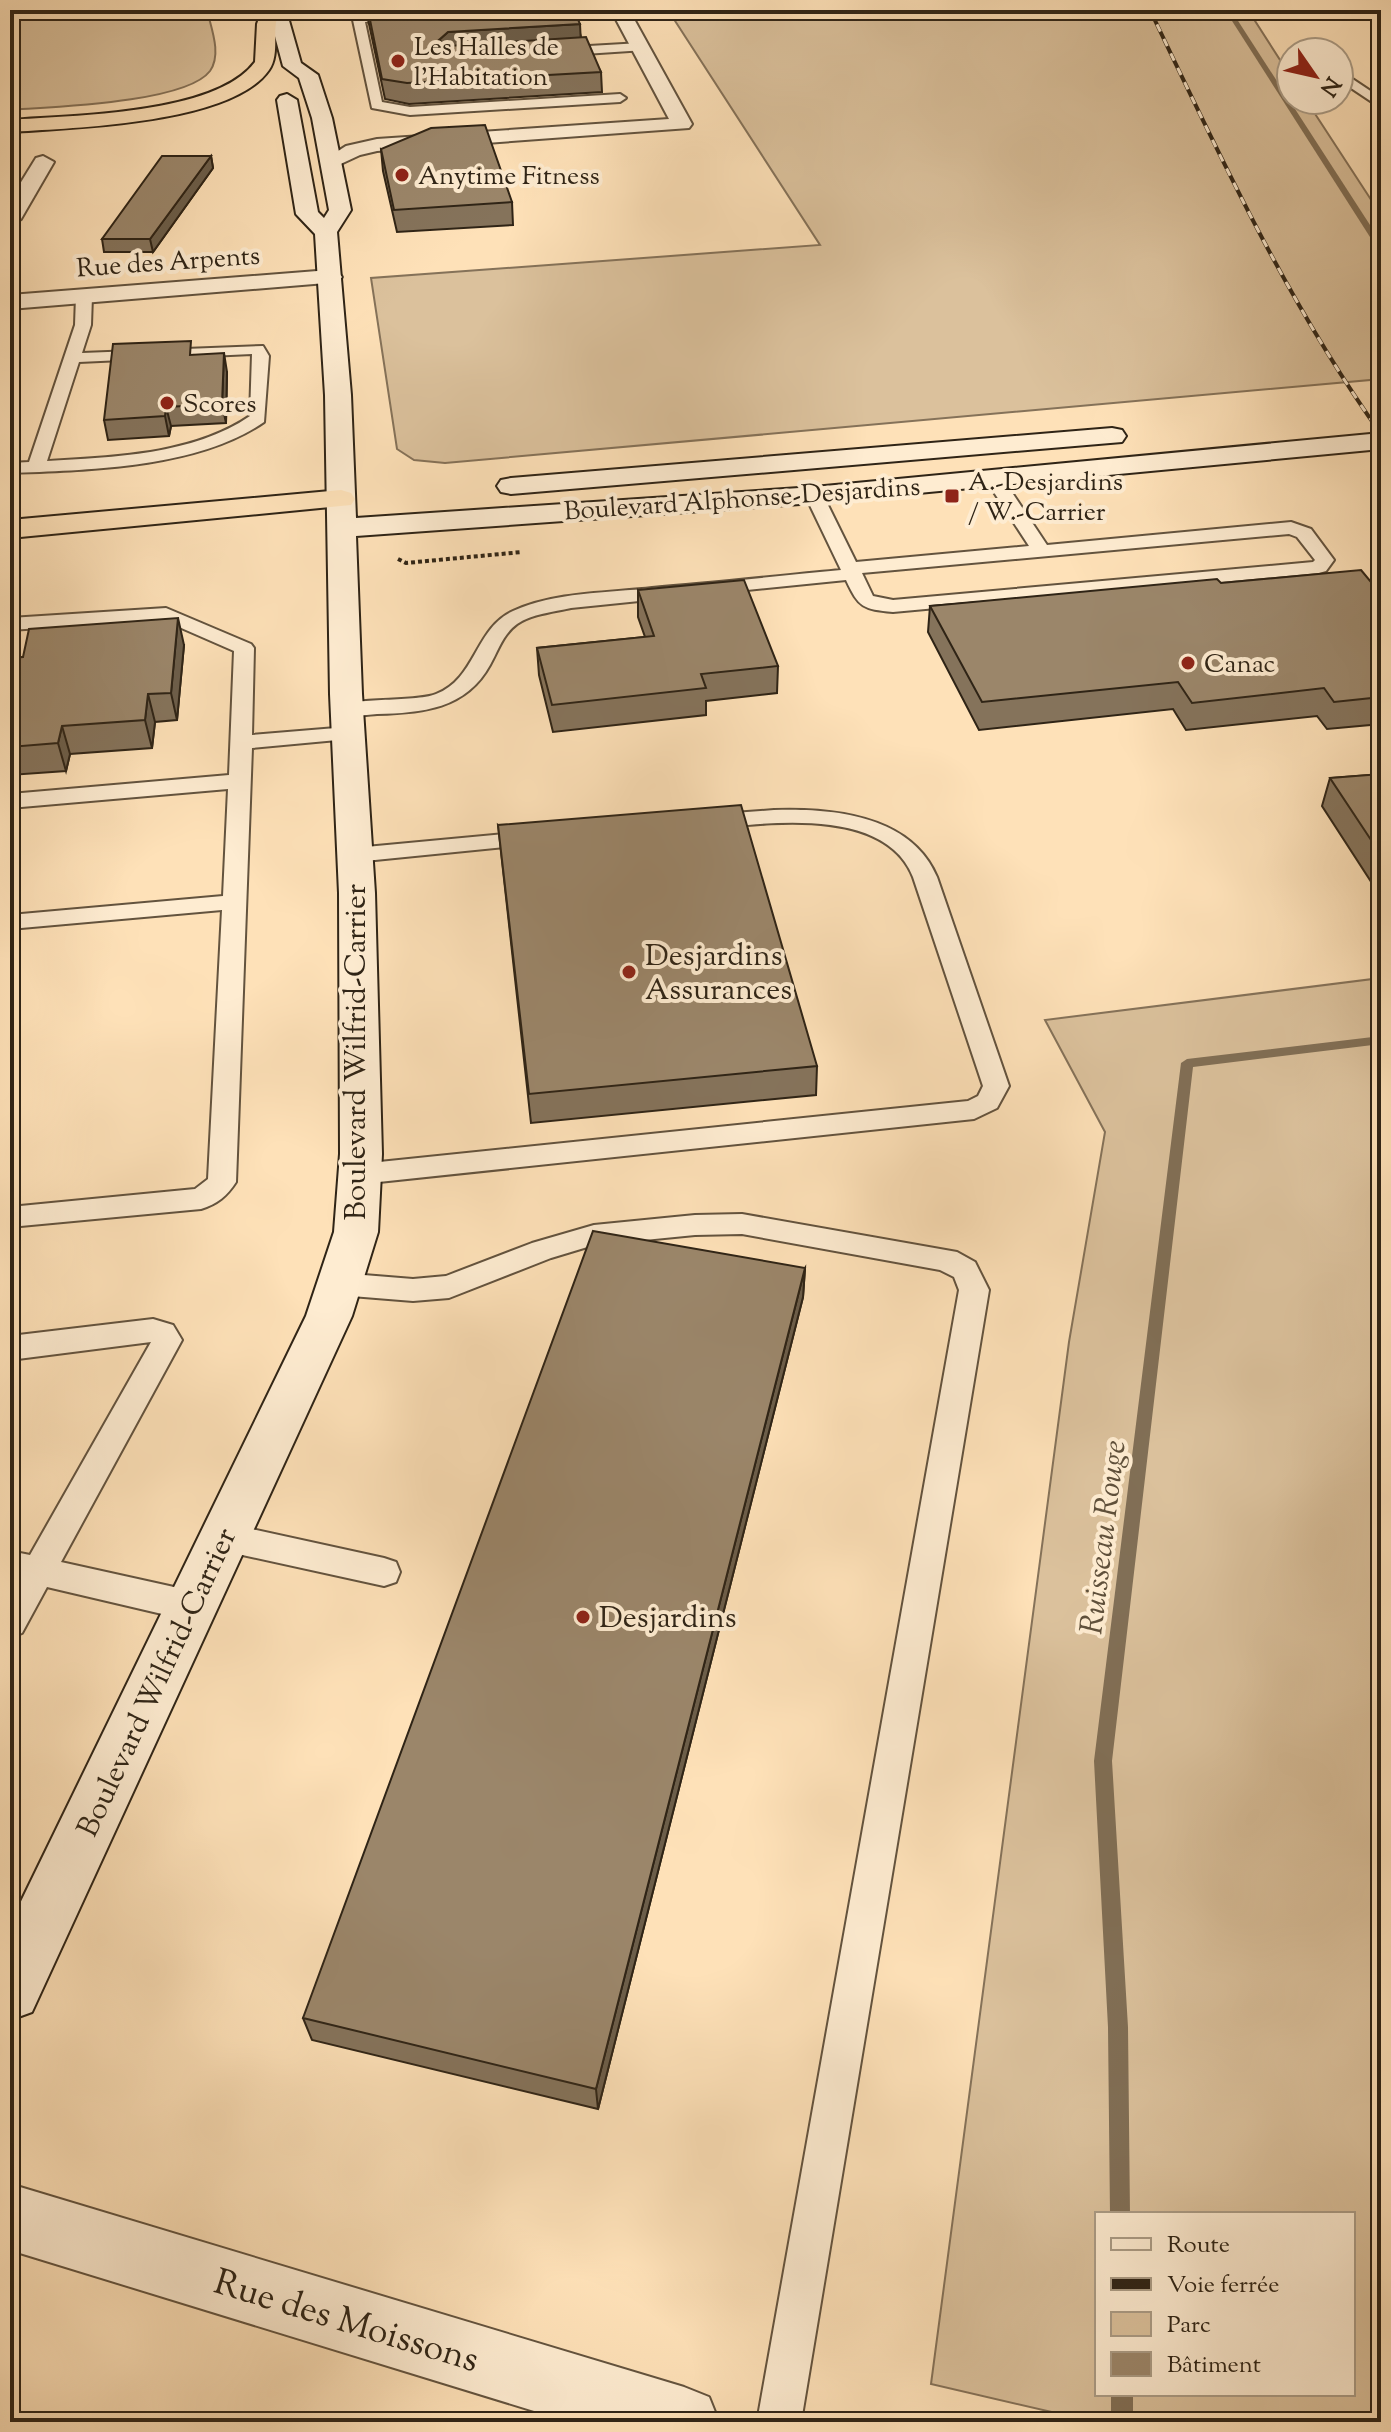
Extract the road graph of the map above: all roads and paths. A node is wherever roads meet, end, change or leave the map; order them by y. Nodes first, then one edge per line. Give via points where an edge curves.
1 (274, 10) edge
2 (458, 10) edge
3 (620, 10) edge
4 (641, 47) junction
5 (546, 53) edge
6 (292, 66) junction
7 (1355, 85) edge
8 (620, 98) dead end
9 (1381, 104) edge
10 (522, 112) junction
11 (322, 118) junction
12 (679, 118) junction
13 (10, 126) edge
14 (43, 162) dead end
15 (332, 162) junction
16 (10, 219) edge
17 (326, 232) junction
18 (330, 277) junction
19 (84, 296) junction
20 (10, 302) edge
21 (71, 358) junction
22 (1381, 417) edge
23 (1321, 421) dead end
24 (1132, 434) dead end
25 (1381, 441) edge
26 (36, 467) junction
27 (10, 468) edge
28 (993, 477) junction
29 (484, 488) dead end
30 (814, 495) junction
31 (350, 508) junction
32 (10, 529) edge
33 (1041, 550) junction
34 (10, 556) edge
35 (852, 571) junction
36 (10, 624) edge
37 (347, 721) junction
38 (241, 742) junction
39 (239, 781) junction
40 (10, 801) edge
41 (689, 824) edge
42 (567, 835) edge
43 (355, 855) junction
44 (234, 902) junction
45 (10, 922) edge
46 (360, 1174) junction
47 (10, 1217) edge
48 (339, 1284) junction
49 (10, 1348) edge
50 (224, 1537) junction
51 (24, 1568) edge
52 (384, 1572) dead end
53 (192, 1606) junction
54 (10, 1623) edge
55 (10, 1990) edge
56 (10, 2217) edge
57 (684, 2422) edge
58 (779, 2422) edge

1 - 6 street, Boulevard Wilfrid-Carrier
1 - 13 highway via 265,25 267,55 262,67 238,87 157,112
2 - 10 lane via 359,20 376,105 410,111
3 - 4 street
4 - 5 lane
4 - 12 street
6 - 11 street, Boulevard Wilfrid-Carrier via 308,75
6 - 17 street, Boulevard Wilfrid-Carrier via 284,76 307,214
7 - 9 lane
8 - 10 lane
10 - 11 street via 352,126
10 - 12 street
11 - 15 street, Boulevard Wilfrid-Carrier
12 - 15 street via 377,145
14 - 16 street
15 - 17 street, Boulevard Wilfrid-Carrier via 340,210
17 - 18 street, Boulevard Wilfrid-Carrier
18 - 19 street, Rue des Arpents
18 - 31 street, Boulevard Wilfrid-Carrier
19 - 20 street, Rue des Arpents
19 - 21 lane via 83,325
21 - 26 lane
21 - 26 lane via 257,349 258,418 213,442
22 - 23 street
24 - 29 street, Boulevard Alphonse-Desjardins
25 - 28 street, Boulevard Alphonse-Desjardins
26 - 27 lane
28 - 30 street, Boulevard Alphonse-Desjardins
28 - 33 lane
30 - 31 street, Boulevard Alphonse-Desjardins
30 - 35 lane
31 - 32 highway
31 - 34 highway via 302,531
31 - 37 street, Boulevard Wilfrid-Carrier
33 - 35 lane
33 - 35 lane via 1291,528 1304,533 1325,560 1319,567 893,606 865,599
35 - 37 lane via 583,601 521,614 495,634 480,669 450,697
36 - 38 lane via 166,614 244,648
37 - 38 lane
37 - 43 street, Boulevard Wilfrid-Carrier
38 - 39 lane
39 - 40 lane
39 - 44 lane
41 - 46 lane via 780,815 829,817 862,824 913,853 996,1086 988,1102 974,1110
42 - 43 lane
43 - 46 street, Boulevard Wilfrid-Carrier
44 - 45 lane
44 - 47 lane via 222,1182 201,1199
46 - 48 street, Boulevard Wilfrid-Carrier via 356,1232
48 - 50 street, Boulevard Wilfrid-Carrier via 329,1316
48 - 58 lane via 449,1287 594,1235 742,1224 947,1260 965,1270 974,1290
49 - 51 lane via 153,1330 167,1340
50 - 52 lane
50 - 53 street, Boulevard Wilfrid-Carrier
51 - 53 lane
51 - 54 lane
53 - 55 street, Boulevard Wilfrid-Carrier
56 - 57 street, Rue des Moissons

